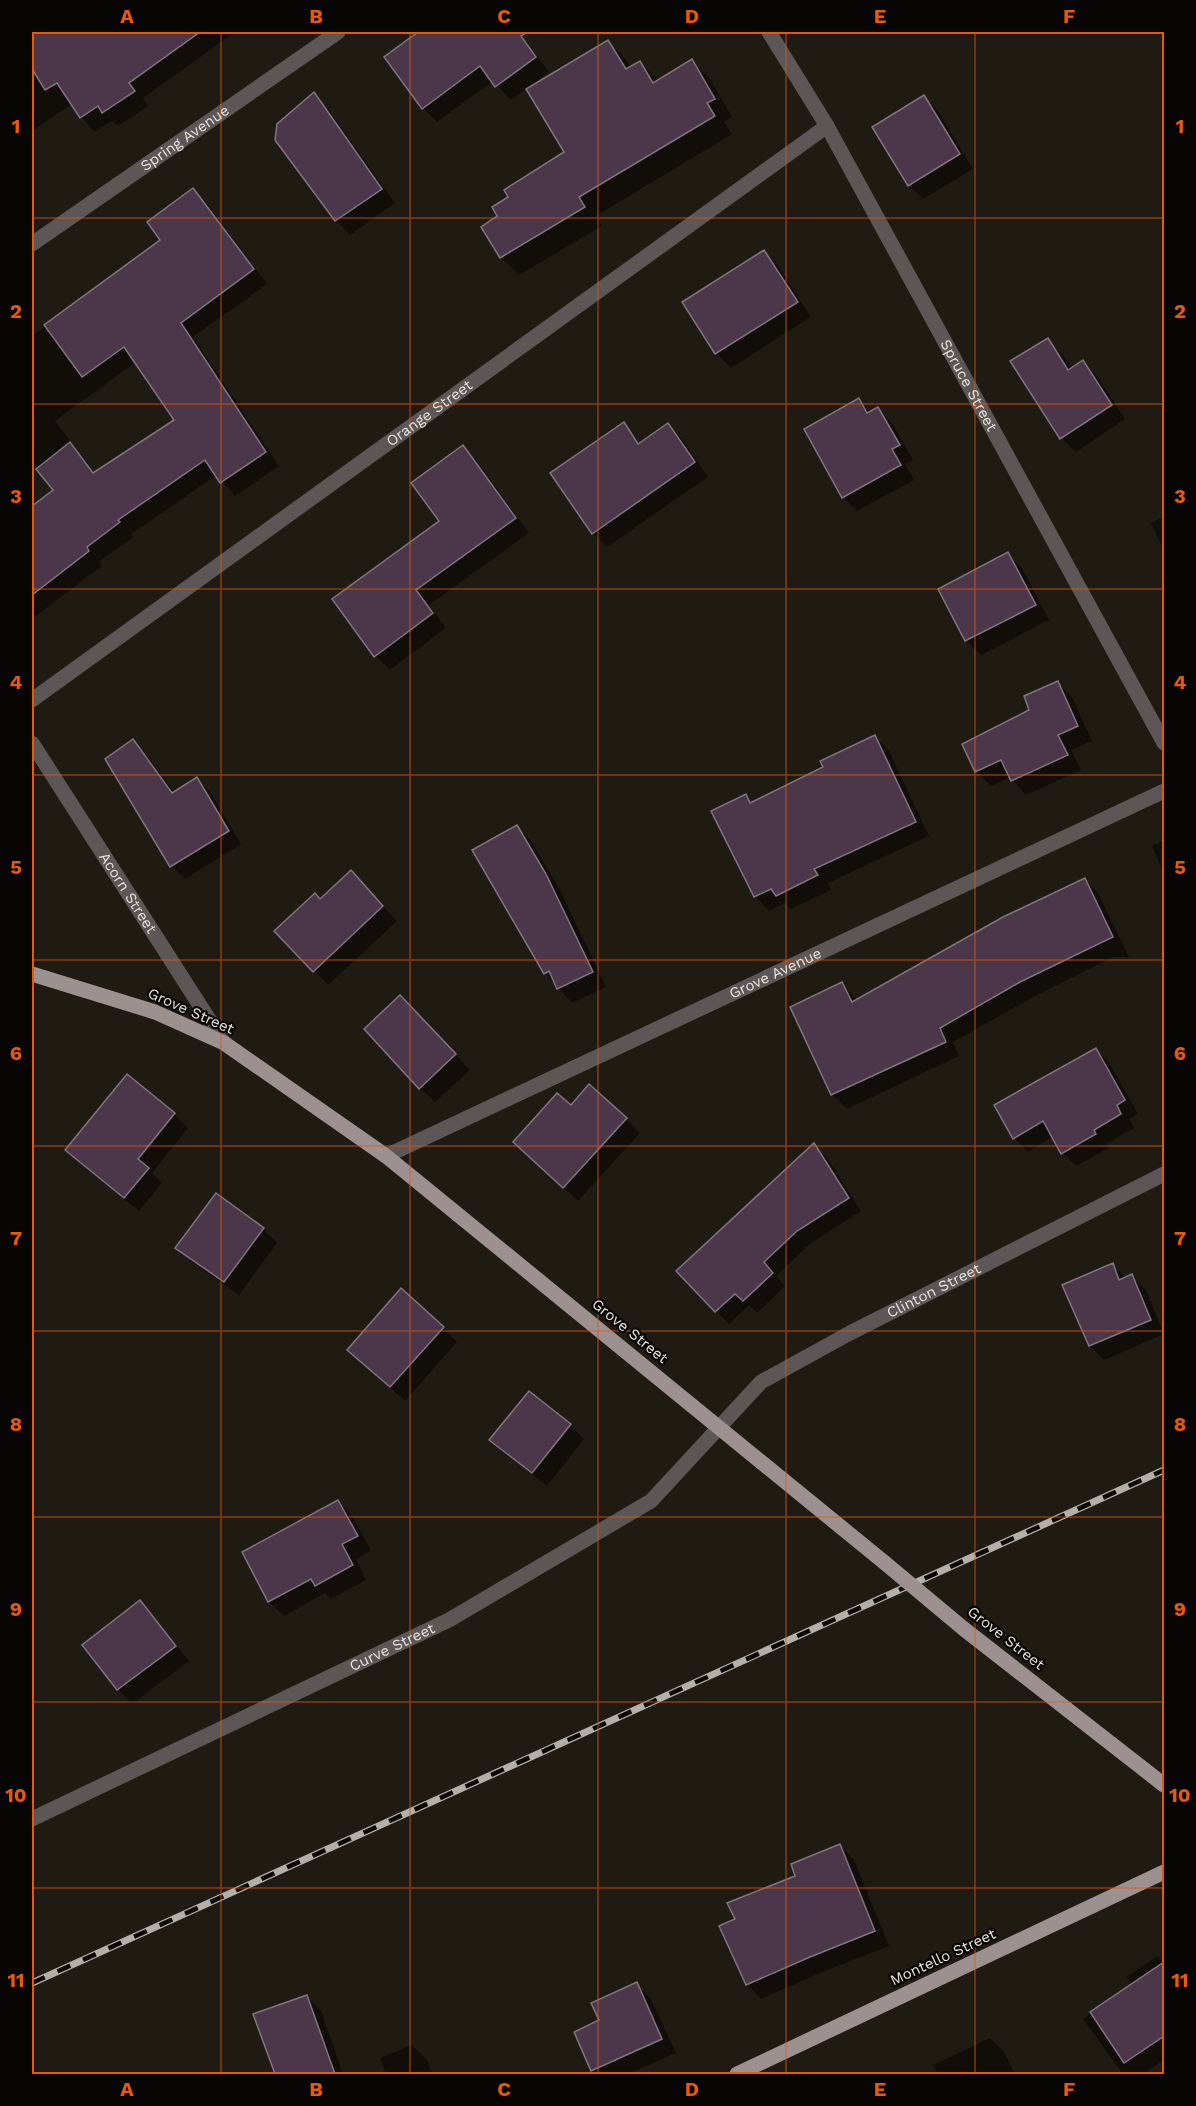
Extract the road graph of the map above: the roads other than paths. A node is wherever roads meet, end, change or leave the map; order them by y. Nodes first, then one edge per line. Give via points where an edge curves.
1 (338, 32) edge
2 (769, 32) edge
3 (827, 126) junction
4 (32, 244) edge
5 (32, 700) edge
6 (32, 743) edge
7 (1164, 743) edge
8 (1164, 791) edge
9 (32, 974) edge
10 (224, 1043) junction
11 (386, 1156) junction
12 (1164, 1174) edge
13 (719, 1427) junction
14 (1164, 1785) edge
15 (32, 1819) edge
16 (1164, 1872) edge
17 (737, 2074) edge

1 - 4 street, Spring Avenue
2 - 3 street, Spruce Street
3 - 5 street, Orange Street
3 - 7 street, Spruce Street
6 - 10 street, Acorn Street
8 - 11 street, Grove Avenue
9 - 10 main road, Grove Street via 155,1011
10 - 11 main road, Grove Street
11 - 13 main road, Grove Street
12 - 13 street, Clinton Street via 761,1382
13 - 14 main road, Grove Street, bridge via 964,1629
13 - 15 street, Curve Street via 651,1501 449,1620
16 - 17 main road, Montello Street

